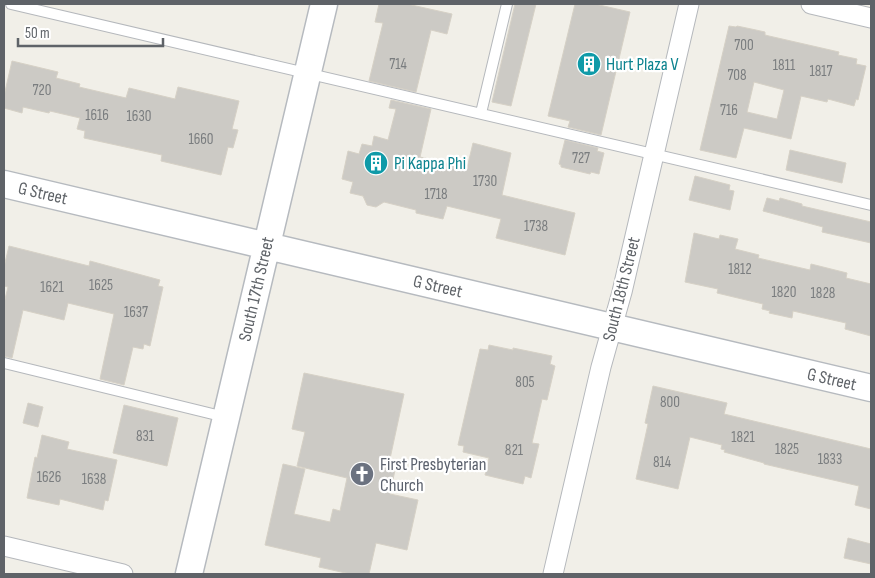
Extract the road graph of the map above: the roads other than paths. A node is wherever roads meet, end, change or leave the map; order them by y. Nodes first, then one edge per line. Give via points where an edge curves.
1 (11, 4) edge
2 (324, 4) edge
3 (507, 4) edge
4 (689, 4) edge
5 (811, 4) edge
6 (871, 18) edge
7 (307, 74) junction
8 (482, 113) junction
9 (654, 154) junction
10 (4, 184) edge
11 (871, 205) edge
12 (267, 245) junction
13 (612, 326) junction
14 (4, 363) edge
15 (871, 388) edge
16 (226, 417) junction
17 (4, 546) edge
18 (123, 574) edge
19 (188, 574) edge
20 (553, 574) edge

1 - 7 lane
2 - 7 street, South 17th Street
3 - 8 lane
4 - 9 street, South 18th Street
5 - 6 street
7 - 8 lane
7 - 12 street, South 17th Street
8 - 9 lane
9 - 11 lane
9 - 13 street, South 18th Street
10 - 12 street, G Street
12 - 13 street, G Street
12 - 16 street, South 17th Street
13 - 15 street, G Street
13 - 20 street, South 18th Street
14 - 16 lane
16 - 19 street, South 17th Street
17 - 18 street

